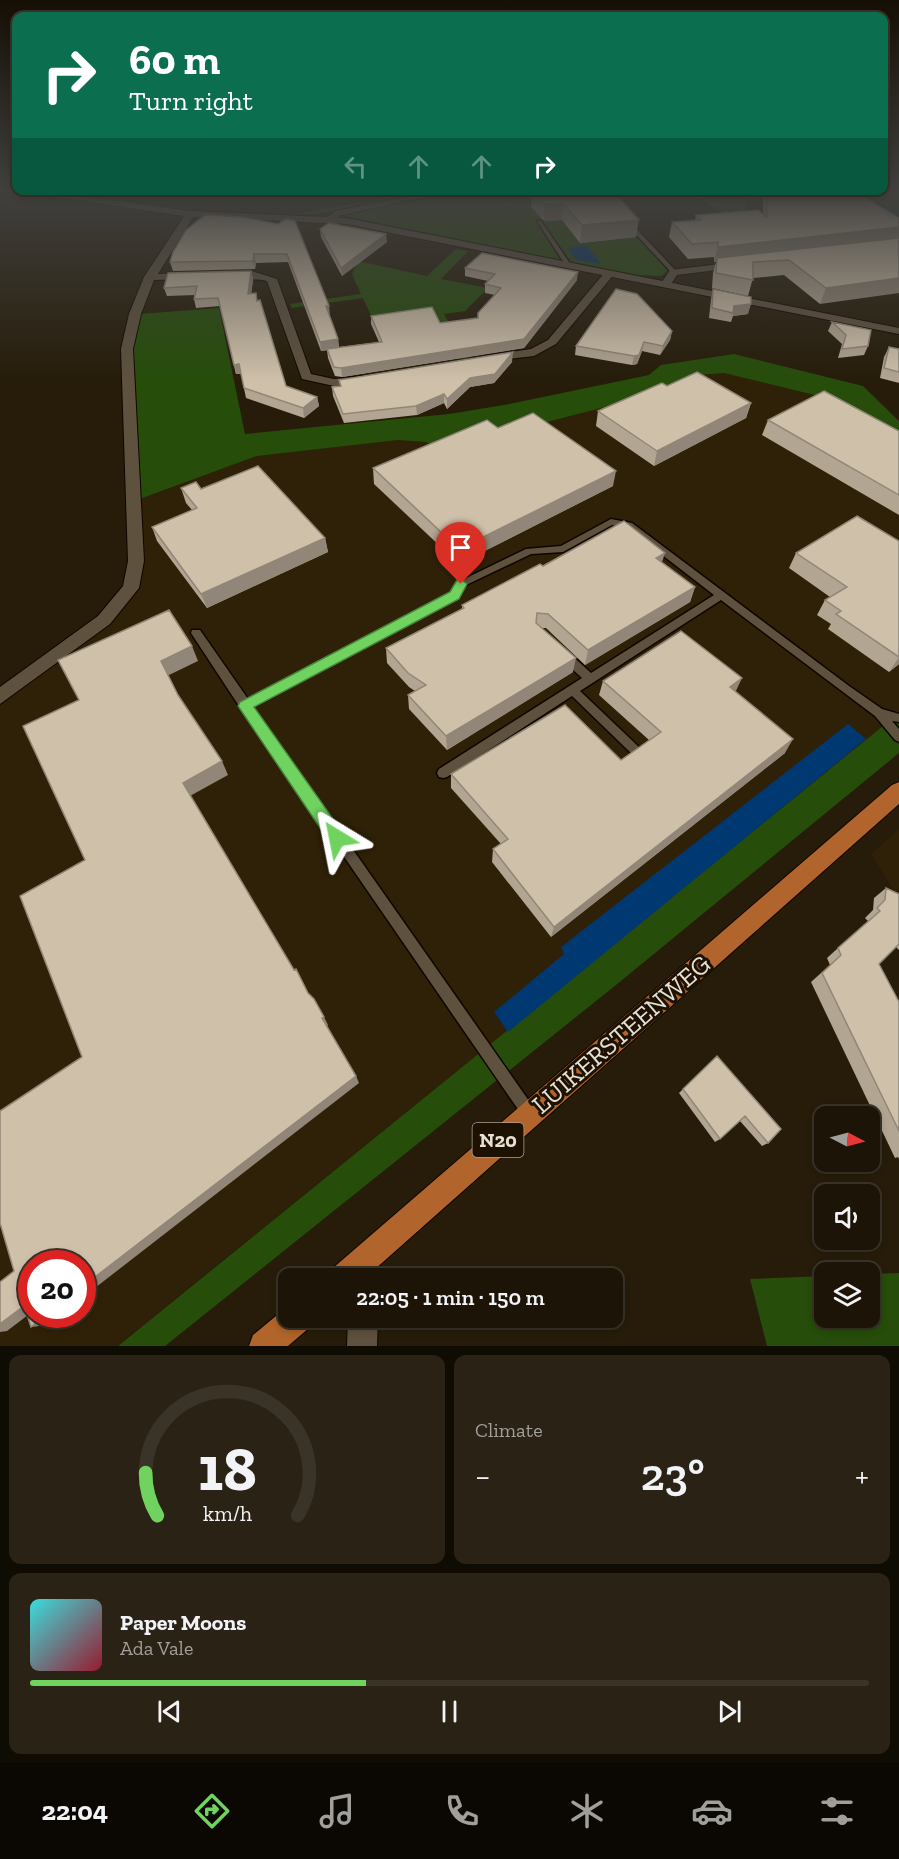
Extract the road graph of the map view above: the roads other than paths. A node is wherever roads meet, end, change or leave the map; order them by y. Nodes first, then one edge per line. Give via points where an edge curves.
1 (164, 255) edge
2 (515, 255) edge
3 (561, 255) edge
4 (658, 255) edge
5 (568, 265) junction
6 (745, 265) edge
7 (674, 272) junction
8 (610, 273) junction
9 (147, 283) junction
10 (665, 285) junction
11 (899, 331) edge
12 (479, 361) edge
13 (376, 377) edge
14 (721, 595) junction
15 (196, 633) dead end
16 (557, 648) edge
17 (591, 679) junction
18 (572, 690) junction
19 (0, 697) edge
20 (245, 706) junction
21 (879, 712) junction
22 (899, 718) edge
23 (899, 737) edge
24 (637, 752) edge
25 (443, 773) dead end
26 (899, 790) edge
27 (529, 1113) junction
28 (359, 1268) edge
29 (285, 1328) edge
30 (363, 1328) edge
31 (264, 1346) edge
32 (362, 1346) edge

1 - 9 street
2 - 5 street
3 - 5 lane
4 - 7 lane
5 - 8 street
6 - 7 street
7 - 10 street
8 - 10 street
8 - 12 street via 552,342 534,352
9 - 13 street via 212,275 252,274 272,279 306,376 342,383
9 - 19 street via 127,349 136,561 130,588 104,620
10 - 11 street
14 - 17 lane
14 - 20 lane via 629,525 611,522 563,549 528,551 461,584 454,596
14 - 21 lane
15 - 20 lane
16 - 17 lane
17 - 18 lane
18 - 24 lane
18 - 25 lane
20 - 27 lane
21 - 22 lane
21 - 23 lane
26 - 27 main road, LUIKERSTEENWEG / N20
27 - 28 main road, LUIKERSTEENWEG / N20
29 - 31 main road
30 - 32 street

